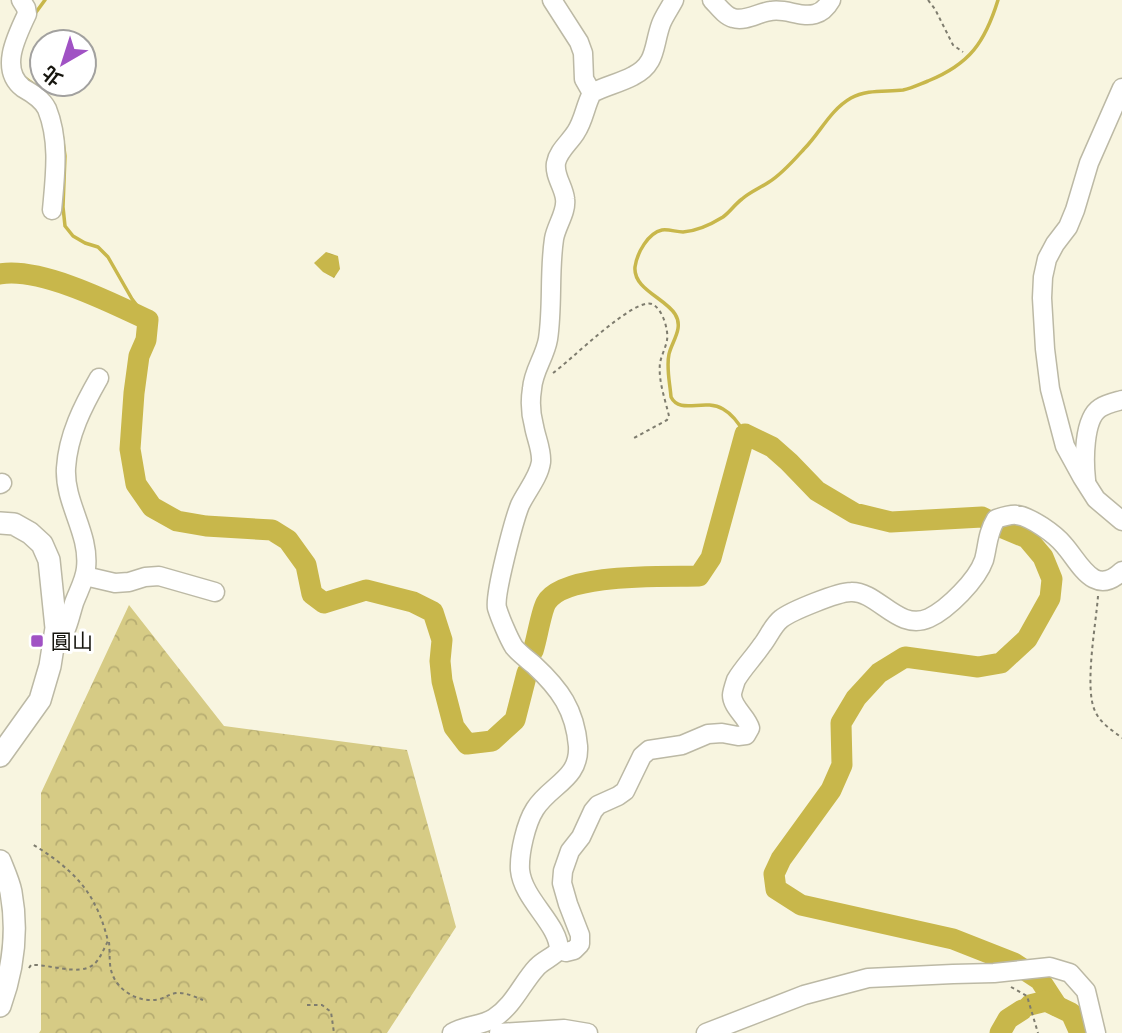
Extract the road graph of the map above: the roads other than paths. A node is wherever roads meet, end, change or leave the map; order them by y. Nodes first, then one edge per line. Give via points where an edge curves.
1 (21, 0) edge
2 (552, 0) edge
3 (674, 0) edge
4 (712, 0) edge
5 (831, 0) edge
6 (1122, 88) edge
7 (592, 93) junction
8 (52, 210) dead end
9 (99, 378) dead end
10 (1122, 400) edge
11 (1086, 483) junction
12 (1122, 521) edge
13 (0, 523) edge
14 (1122, 571) edge
15 (85, 576) junction
16 (215, 592) dead end
17 (54, 646) junction
18 (0, 756) edge
19 (0, 861) edge
20 (559, 950) junction
21 (0, 1006) edge
22 (452, 1033) edge
23 (499, 1033) edge
24 (588, 1033) edge
25 (706, 1033) edge
26 (1096, 1033) edge

1 - 8 street via 27,14 5,66 15,83 46,107 55,148
2 - 7 street via 579,42 584,79
3 - 7 street via 661,23 649,64
4 - 5 street via 727,15 743,19 780,10 812,15
6 - 11 street via 1089,163 1068,227 1046,259 1043,277 1051,389 1065,446
7 - 20 street via 577,131 556,162 565,209 554,239 548,343 531,388 540,468 520,507 496,600 514,646 567,703 574,718 578,748 574,770 535,808 528,821 520,867 528,894 554,933
9 - 15 street via 76,422 66,469 86,547
10 - 11 street via 1093,415 1084,459
11 - 12 street via 1096,499
13 - 17 main road via 14,524 43,544 49,559
14 - 20 street via 1111,580 1087,575 1063,543 1016,514 993,525 979,570 929,618 906,619 862,593 851,592 780,620 736,680 732,695 748,721 746,734 708,734 682,745 649,750 625,791 593,811 563,871 562,883 580,944 574,950
15 - 16 street via 115,583 159,576
15 - 17 street via 64,636
17 - 18 main road via 40,700
19 - 21 main road via 10,891 14,929
20 - 22 street via 540,964 506,1009
23 - 24 street via 564,1029
25 - 26 street via 804,995 868,978 1009,979 1050,967 1070,973 1086,991

